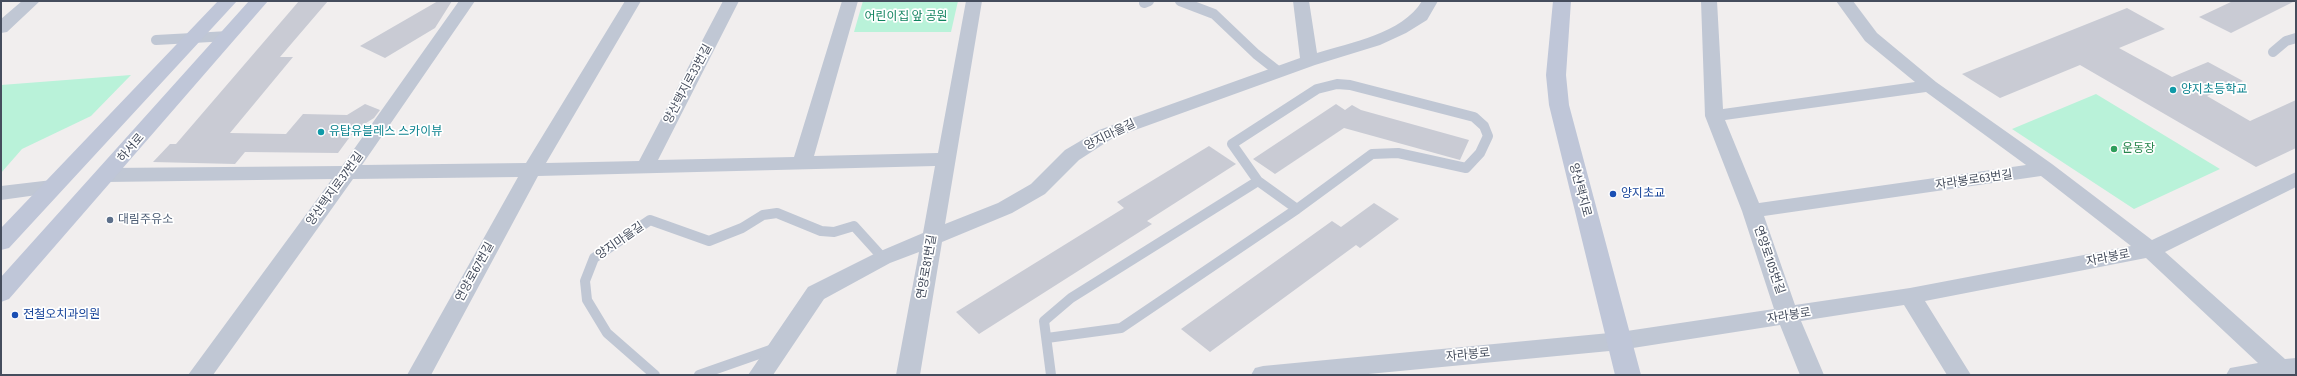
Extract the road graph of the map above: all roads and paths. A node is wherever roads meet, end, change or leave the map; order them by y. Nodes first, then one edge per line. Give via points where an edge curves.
1 (32, 1) edge
2 (228, 1) edge
3 (259, 1) edge
4 (467, 1) edge
5 (633, 1) edge
6 (731, 1) edge
7 (850, 1) edge
8 (974, 1) edge
9 (1180, 1) edge
10 (1301, 1) edge
11 (1430, 1) edge
12 (1562, 1) edge
13 (1709, 1) edge
14 (1844, 1) edge
15 (1, 28) edge
16 (229, 36) junction
17 (194, 38) junction
18 (2296, 38) edge
19 (156, 40) dead end
20 (2273, 52) dead end
21 (1310, 61) junction
22 (1279, 72) junction
23 (1930, 86) junction
24 (1714, 116) junction
25 (946, 159) junction
26 (802, 162) junction
27 (645, 167) junction
28 (2045, 169) junction
29 (532, 170) junction
30 (348, 171) junction
31 (107, 175) junction
32 (2296, 179) edge
33 (1258, 180) junction
34 (52, 187) junction
35 (1903, 190) joint
36 (1, 193) edge
37 (1297, 209) junction
38 (1752, 211) junction
39 (933, 237) junction
40 (1, 242) edge
41 (2150, 250) junction
42 (883, 258) junction
43 (1, 293) edge
44 (1910, 296) junction
45 (1788, 316) junction
46 (1046, 338) junction
47 (1620, 341) junction
48 (777, 347) junction
49 (1430, 367) edge
50 (2288, 368) edge
51 (200, 375) edge
52 (419, 375) edge
53 (655, 375) edge
54 (698, 375) edge
55 (760, 375) edge
56 (908, 375) edge
57 (1051, 375) edge
58 (1264, 375) edge
59 (1628, 375) edge
60 (1812, 375) edge
61 (1959, 375) edge
62 (2238, 375) edge

1 - 15 street
2 - 17 main road
3 - 16 main road, 하서로
4 - 30 street, 양산택지로37번길
5 - 29 street, 연양로67번길
6 - 27 street, 양산택지로33번길
7 - 26 street
8 - 25 street, 연양로81번길
9 - 22 lane via 1190,7 1214,14
10 - 21 street
11 - 21 street, 양지마을길 via 1421,16 1400,29 1374,41
12 - 47 main road, 양산택지로 via 1556,75 1559,105
13 - 24 street, 연양로105번길
14 - 23 street via 1872,37
16 - 17 lane
16 - 31 main road, 하서로
17 - 19 lane
17 - 34 main road
18 - 20 lane via 2286,41
21 - 22 street, 양지마을길
22 - 39 street, 양지마을길 via 1106,134 1072,155 1038,188 1005,208
23 - 24 street
23 - 28 street
24 - 38 street, 연양로105번길
25 - 26 street
25 - 39 street, 연양로81번길
26 - 27 street
27 - 29 street
28 - 35 street, 자라봉로63번길
28 - 41 street
29 - 30 street
29 - 52 street, 연양로67번길
30 - 31 street
30 - 51 street, 양산택지로37번길
31 - 43 main road, 하서로
32 - 41 street, 자라봉로
33 - 37 lane
33 - 37 lane via 1232,144 1317,89 1328,86 1350,85 1451,110 1474,117 1484,126 1488,136 1480,153 1466,168 1398,152 1372,154
33 - 46 lane via 1071,298 1044,321
34 - 36 street
34 - 40 main road
35 - 38 street, 연양로105번길
37 - 46 lane via 1121,328
38 - 45 street, 연양로105번길
39 - 42 street, 양지마을길
39 - 56 street, 연양로81번길
41 - 44 street, 자라봉로
41 - 50 street
42 - 48 street, 양지마을길 via 816,293
42 - 53 lane, 양지마을길 via 854,226 834,232 821,231 777,213 763,215 742,228 709,241 650,220 594,258 585,281 587,300 607,333
44 - 45 street, 자라봉로
44 - 61 street
45 - 47 street, 자라봉로
45 - 60 street, 연양로105번길
46 - 57 lane
47 - 49 street, 자라봉로
47 - 59 main road, 양산택지로
48 - 54 lane
48 - 55 street, 양지마을길
49 - 58 street, 자라봉로
50 - 62 street

